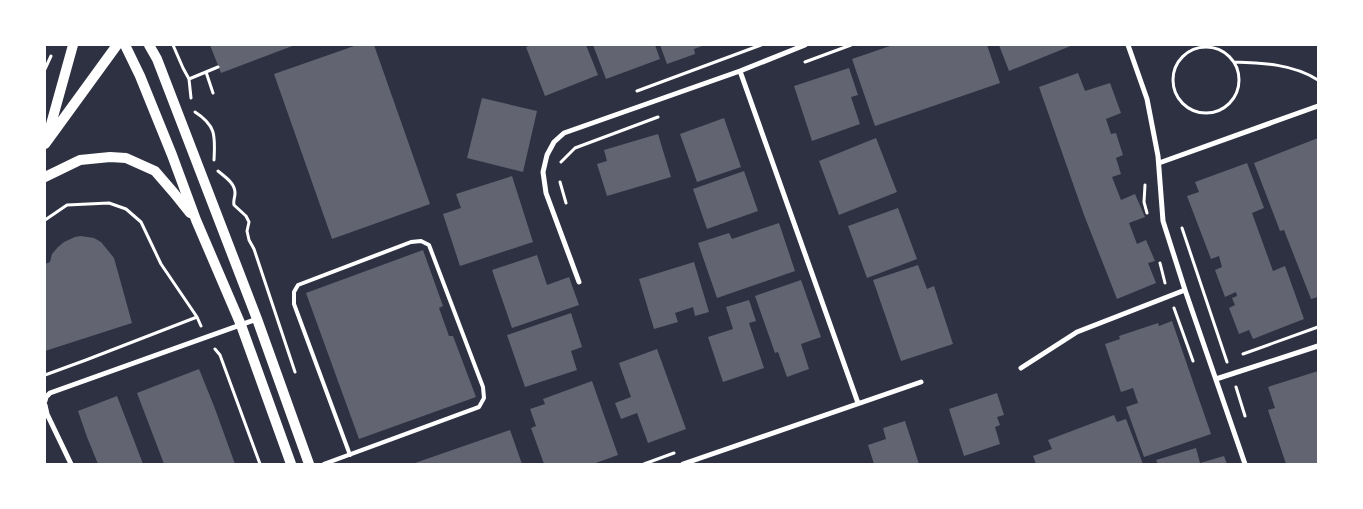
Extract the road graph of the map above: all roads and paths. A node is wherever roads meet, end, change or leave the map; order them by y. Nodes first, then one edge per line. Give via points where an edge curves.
1 (73, 45) edge
2 (117, 45) edge
3 (125, 45) edge
4 (149, 45) edge
5 (173, 45) edge
6 (805, 45) edge
7 (851, 45) edge
8 (1128, 45) edge
9 (1234, 62) junction
10 (797, 65) dead end
11 (218, 67) dead end
12 (740, 71) junction
13 (206, 72) junction
14 (189, 79) junction
15 (1318, 80) edge
16 (213, 93) dead end
17 (190, 103) dead end
18 (1318, 106) edge
19 (192, 110) dead end
20 (658, 117) dead end
21 (46, 144) edge
22 (1159, 163) junction
23 (560, 168) dead end
24 (558, 175) dead end
25 (45, 177) edge
26 (109, 203) dead end
27 (567, 204) dead end
28 (45, 220) edge
29 (196, 220) junction
30 (1180, 223) dead end
31 (578, 282) dead end
32 (1185, 290) junction
33 (197, 317) dead end
34 (258, 319) junction
35 (241, 325) junction
36 (1318, 327) edge
37 (1318, 346) edge
38 (1236, 356) dead end
39 (1020, 368) dead end
40 (1232, 374) junction
41 (45, 375) edge
42 (1216, 379) junction
43 (298, 381) dead end
44 (921, 382) dead end
45 (45, 401) edge
46 (858, 403) junction
47 (45, 405) edge
48 (1247, 421) dead end
49 (350, 455) junction
50 (71, 464) edge
51 (290, 464) edge
52 (309, 464) edge
53 (324, 464) edge
54 (684, 464) edge
55 (1245, 464) edge

1 - 21 main road
2 - 21 main road
3 - 29 main road
4 - 34 main road
5 - 14 path
6 - 12 street
7 - 10 path
8 - 22 street via 1147,99
9 - 9 path via 1238,89 1222,110 1205,114 1180,102 1173,77 1179,60 1186,54 1194,49 1212,47
9 - 15 path via 1279,65
11 - 13 path
12 - 31 street via 564,133 554,142 543,172 546,193
12 - 46 street
13 - 14 path
13 - 16 path
14 - 17 path
18 - 22 street
19 - 43 path via 212,126 215,135 214,164 234,186 234,206 246,216 249,240
20 - 23 path via 575,148 562,160
22 - 32 street via 1163,221
24 - 27 path
25 - 29 main road via 80,160 126,158 155,171
26 - 28 path via 67,205
29 - 35 main road
30 - 40 path
32 - 39 street via 1077,332
32 - 42 street
33 - 41 path
34 - 35 street
34 - 52 main road
35 - 45 street via 50,393
35 - 51 main road
36 - 38 path
37 - 40 street
40 - 42 street
40 - 48 path
42 - 55 street
44 - 46 street
46 - 54 street
47 - 50 street
49 - 49 lane via 294,304 294,292 298,285 421,241 429,245 483,387 484,398 479,407
49 - 53 lane

